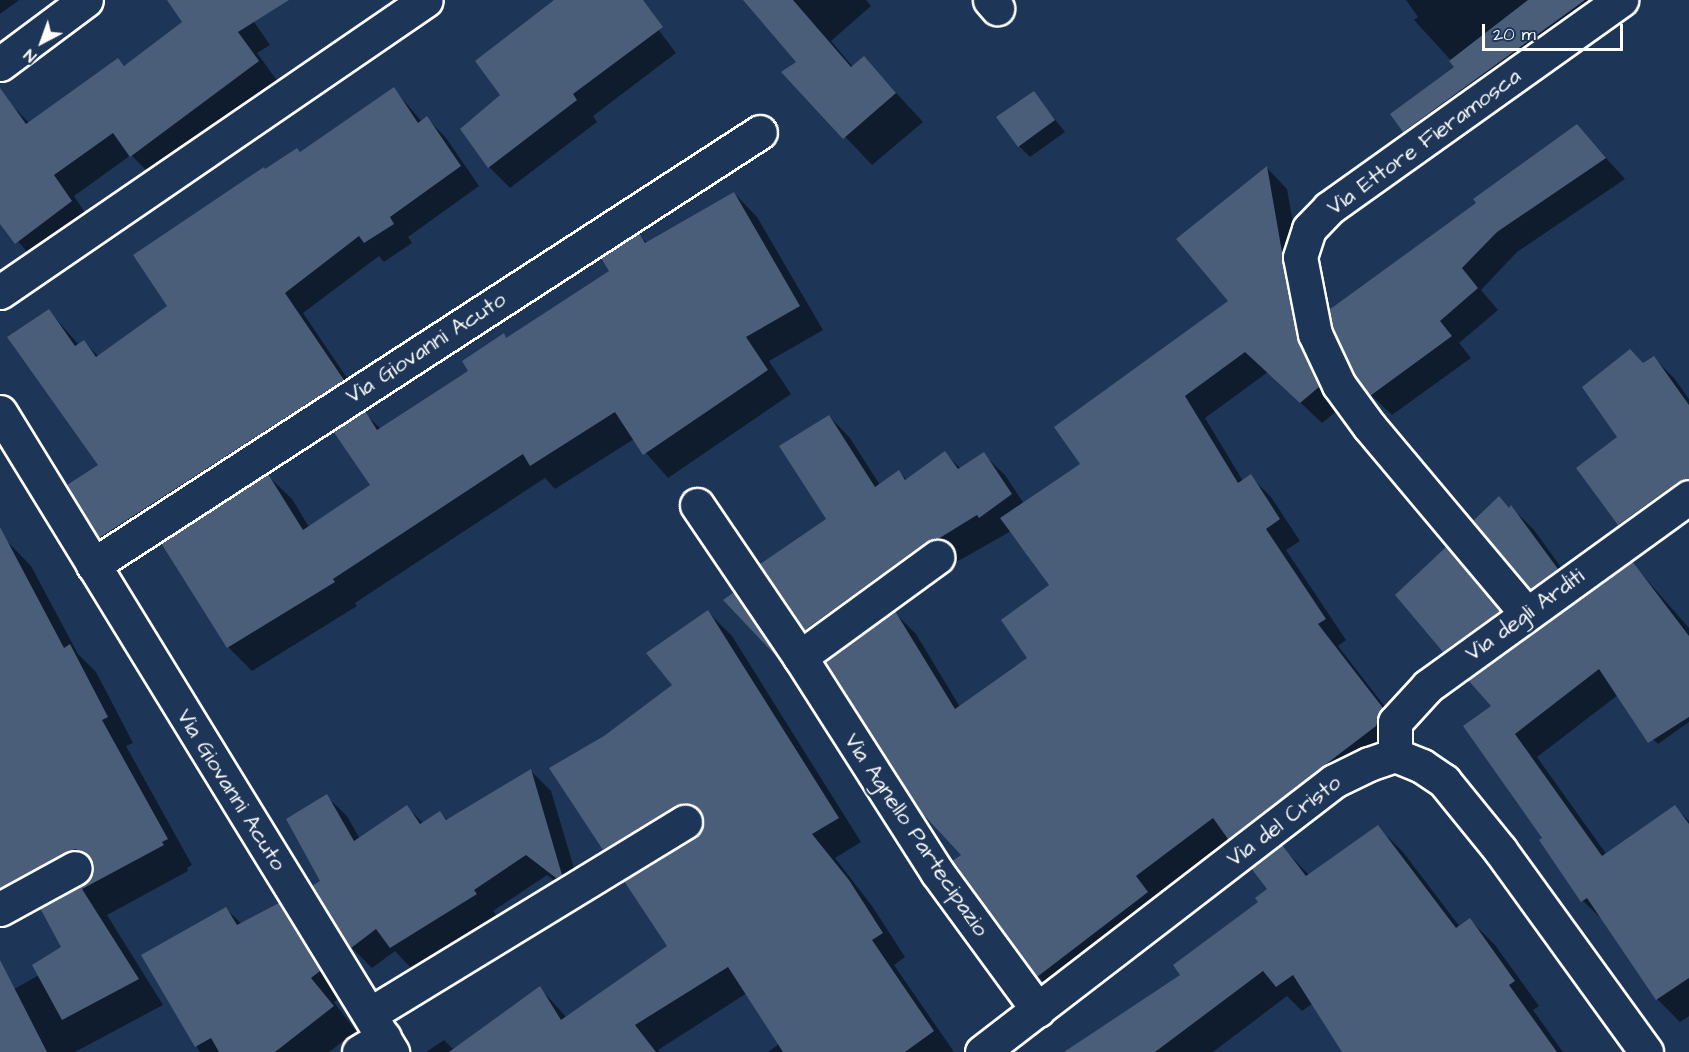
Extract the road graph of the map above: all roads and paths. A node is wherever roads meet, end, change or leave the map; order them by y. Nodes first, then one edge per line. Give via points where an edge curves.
1 (86, 0) edge
2 (426, 0) edge
3 (1621, 0) edge
4 (0, 64) edge
5 (760, 132) dead end
6 (0, 292) edge
7 (0, 412) edge
8 (1689, 497) edge
9 (697, 505) dead end
10 (937, 557) dead end
11 (93, 565) junction
12 (1526, 613) junction
13 (800, 657) junction
14 (1395, 755) junction
15 (685, 822) dead end
16 (75, 868) dead end
17 (0, 909) edge
18 (1038, 1010) junction
19 (376, 1039) edge
20 (982, 1052) edge
21 (1646, 1052) edge

1 - 4 street
2 - 6 street
3 - 12 street, Via Ettore Fieramosca via 1329,208 1309,229 1299,257 1315,334 1339,386
5 - 11 street, Via Giovanni Acuto
7 - 11 street, Via Giovanni Acuto
8 - 12 street, Via degli Arditi
9 - 13 street, Via Agnello Partecipazio
10 - 13 street
11 - 19 street, Via Giovanni Acuto
12 - 14 street, Via degli Arditi via 1411,702 1395,722
13 - 18 street, Via Agnello Partecipazio via 937,872
14 - 18 street, Via del Cristo via 1334,781
14 - 21 street via 1422,765 1444,781 1500,850
15 - 19 street, Via Giovanni Acuto
16 - 17 street
18 - 20 street, Via del Cristo

